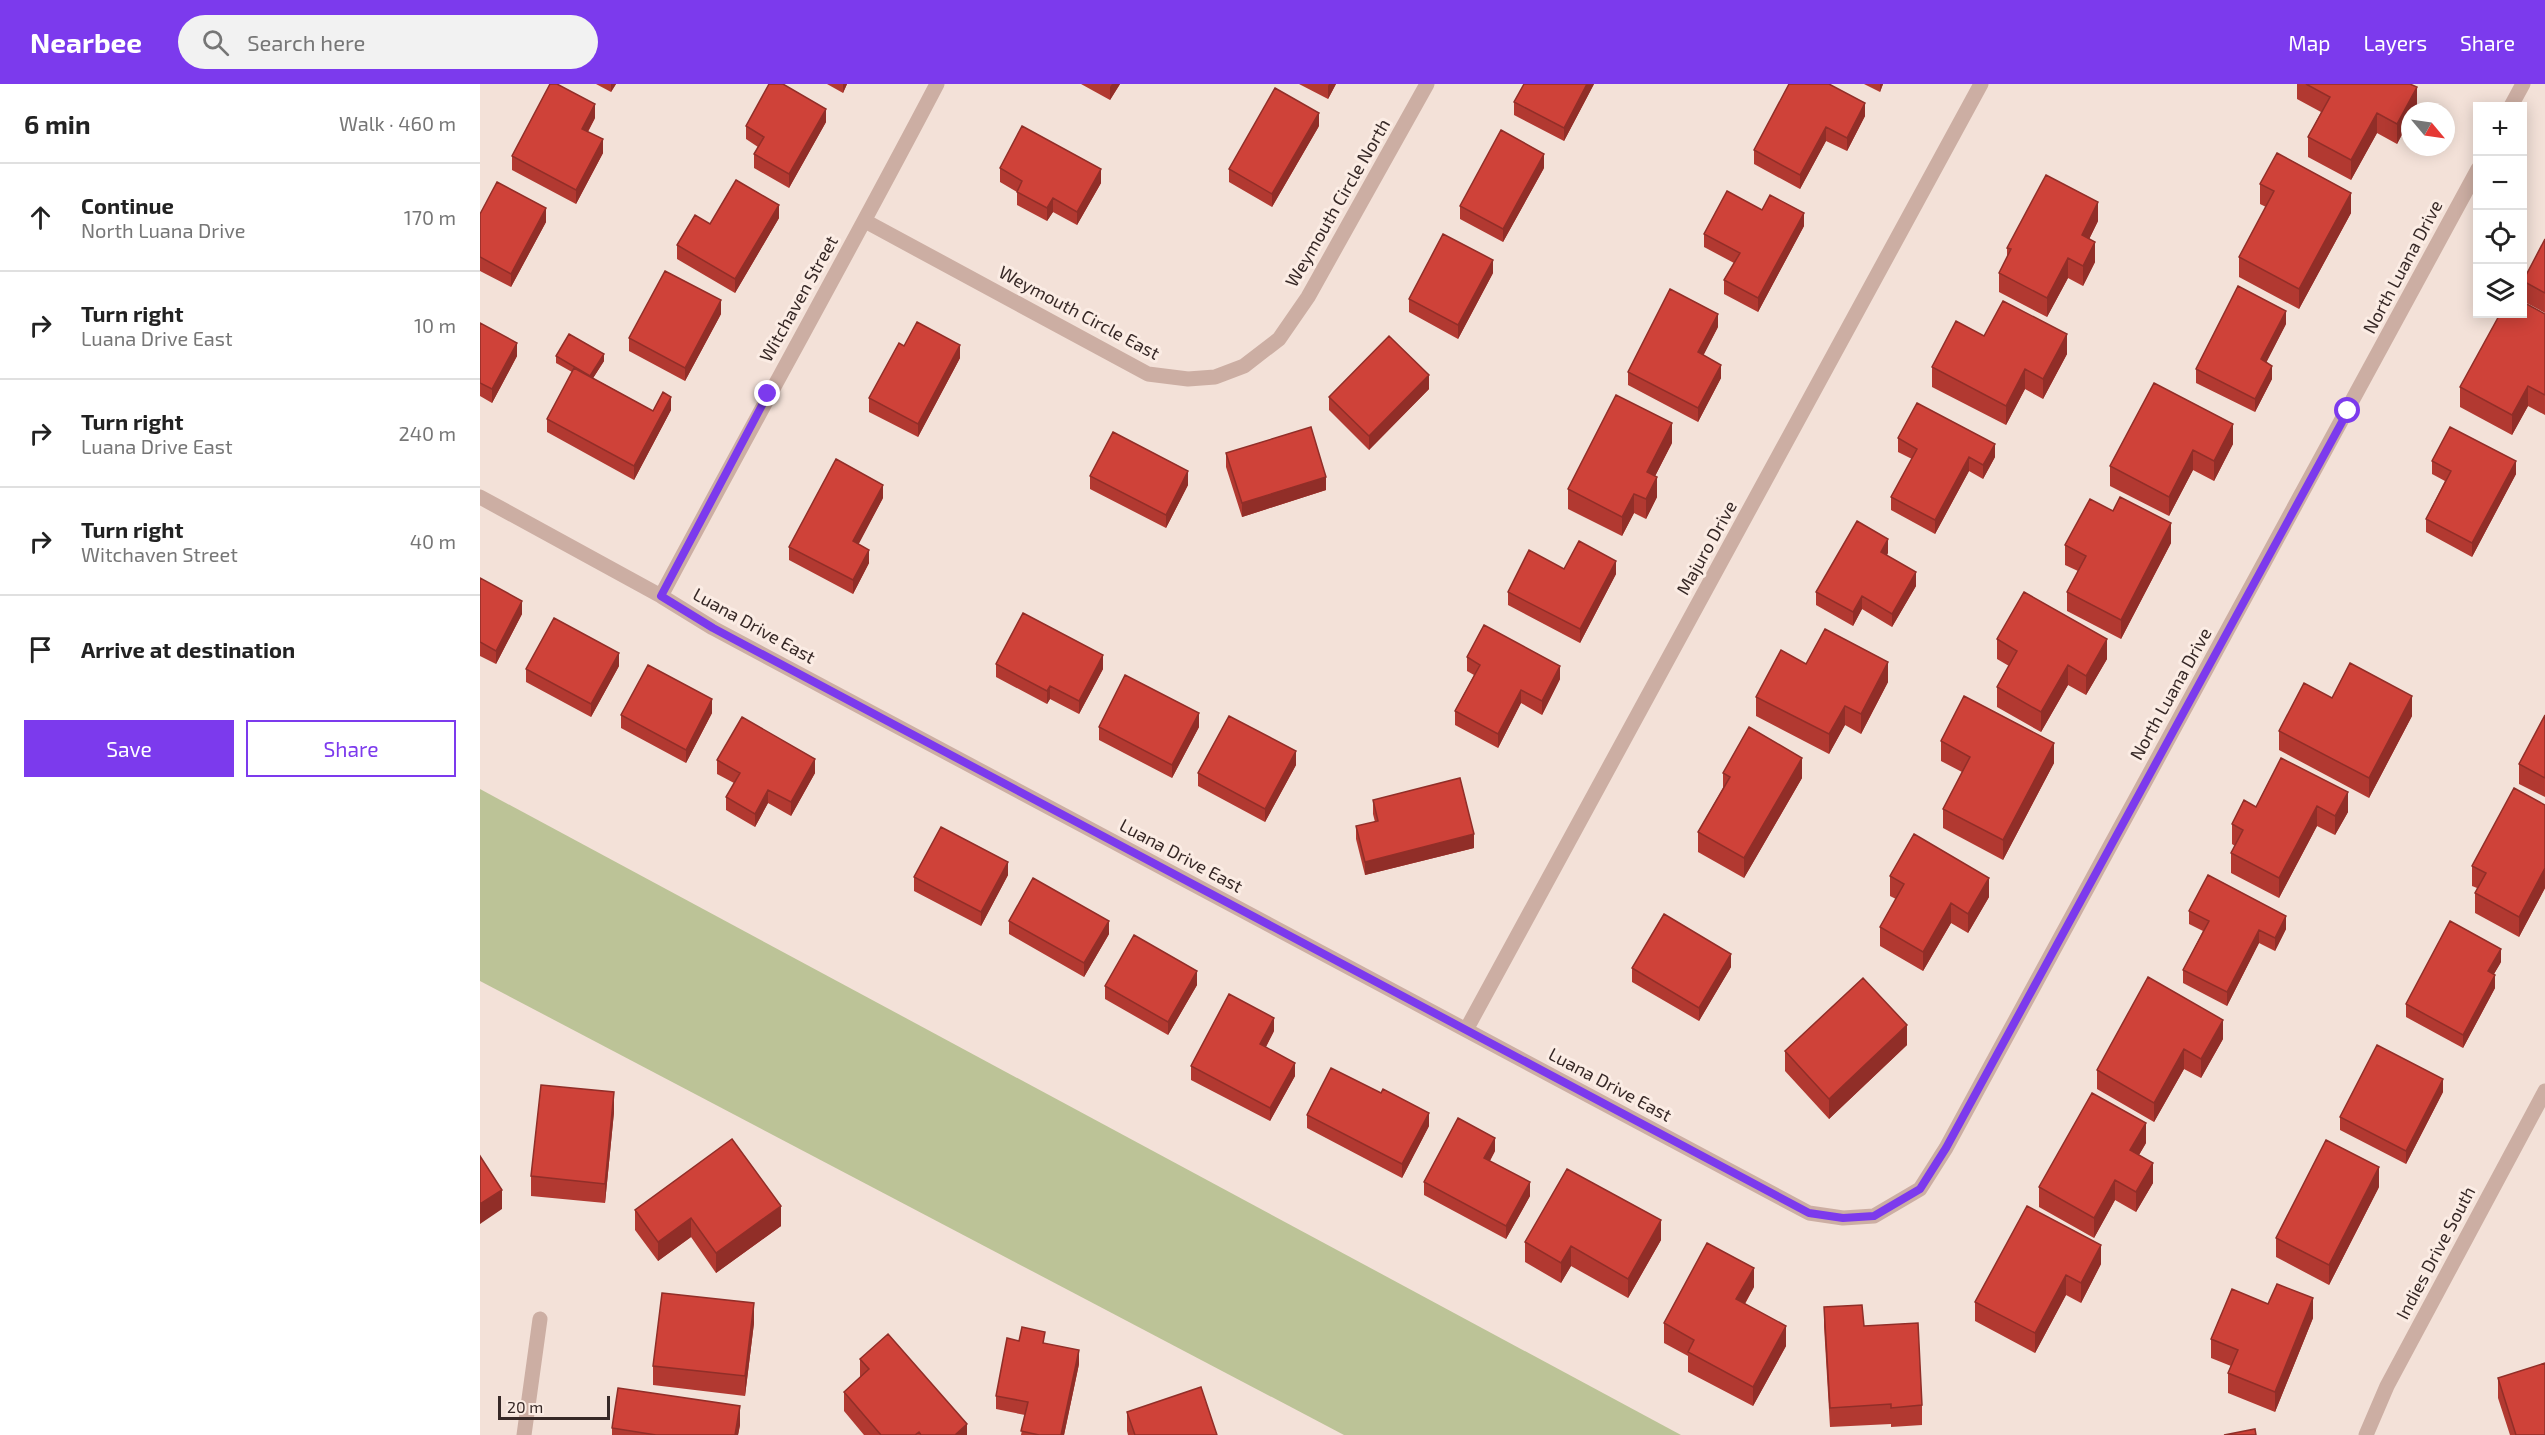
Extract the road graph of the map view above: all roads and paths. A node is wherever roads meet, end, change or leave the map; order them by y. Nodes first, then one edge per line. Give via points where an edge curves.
1 (937, 84) edge
2 (1427, 84) edge
3 (1981, 84) edge
4 (2523, 84) edge
5 (2513, 102) edge
6 (2473, 178) edge
7 (865, 221) junction
8 (1279, 339) joint
9 (480, 497) edge
10 (661, 596) junction
11 (1466, 1030) junction
12 (2545, 1091) edge
13 (1874, 1216) joint
14 (540, 1319) dead end
15 (524, 1435) edge
16 (2366, 1435) edge

1 - 7 street, Witchaven Street
2 - 8 street, Weymouth Circle North via 1308,297
3 - 11 street, Majuro Drive
4 - 5 street
6 - 13 street, North Luana Drive via 1946,1148 1920,1189
7 - 8 street, Weymouth Circle East via 1148,374 1188,379 1215,377 1244,366
7 - 10 street, Witchaven Street
9 - 10 street, Luana Drive East
10 - 11 street, Luana Drive East via 713,628
11 - 13 street, Luana Drive East via 1809,1213 1843,1218
12 - 16 street, Indies Drive South via 2387,1386
14 - 15 street

